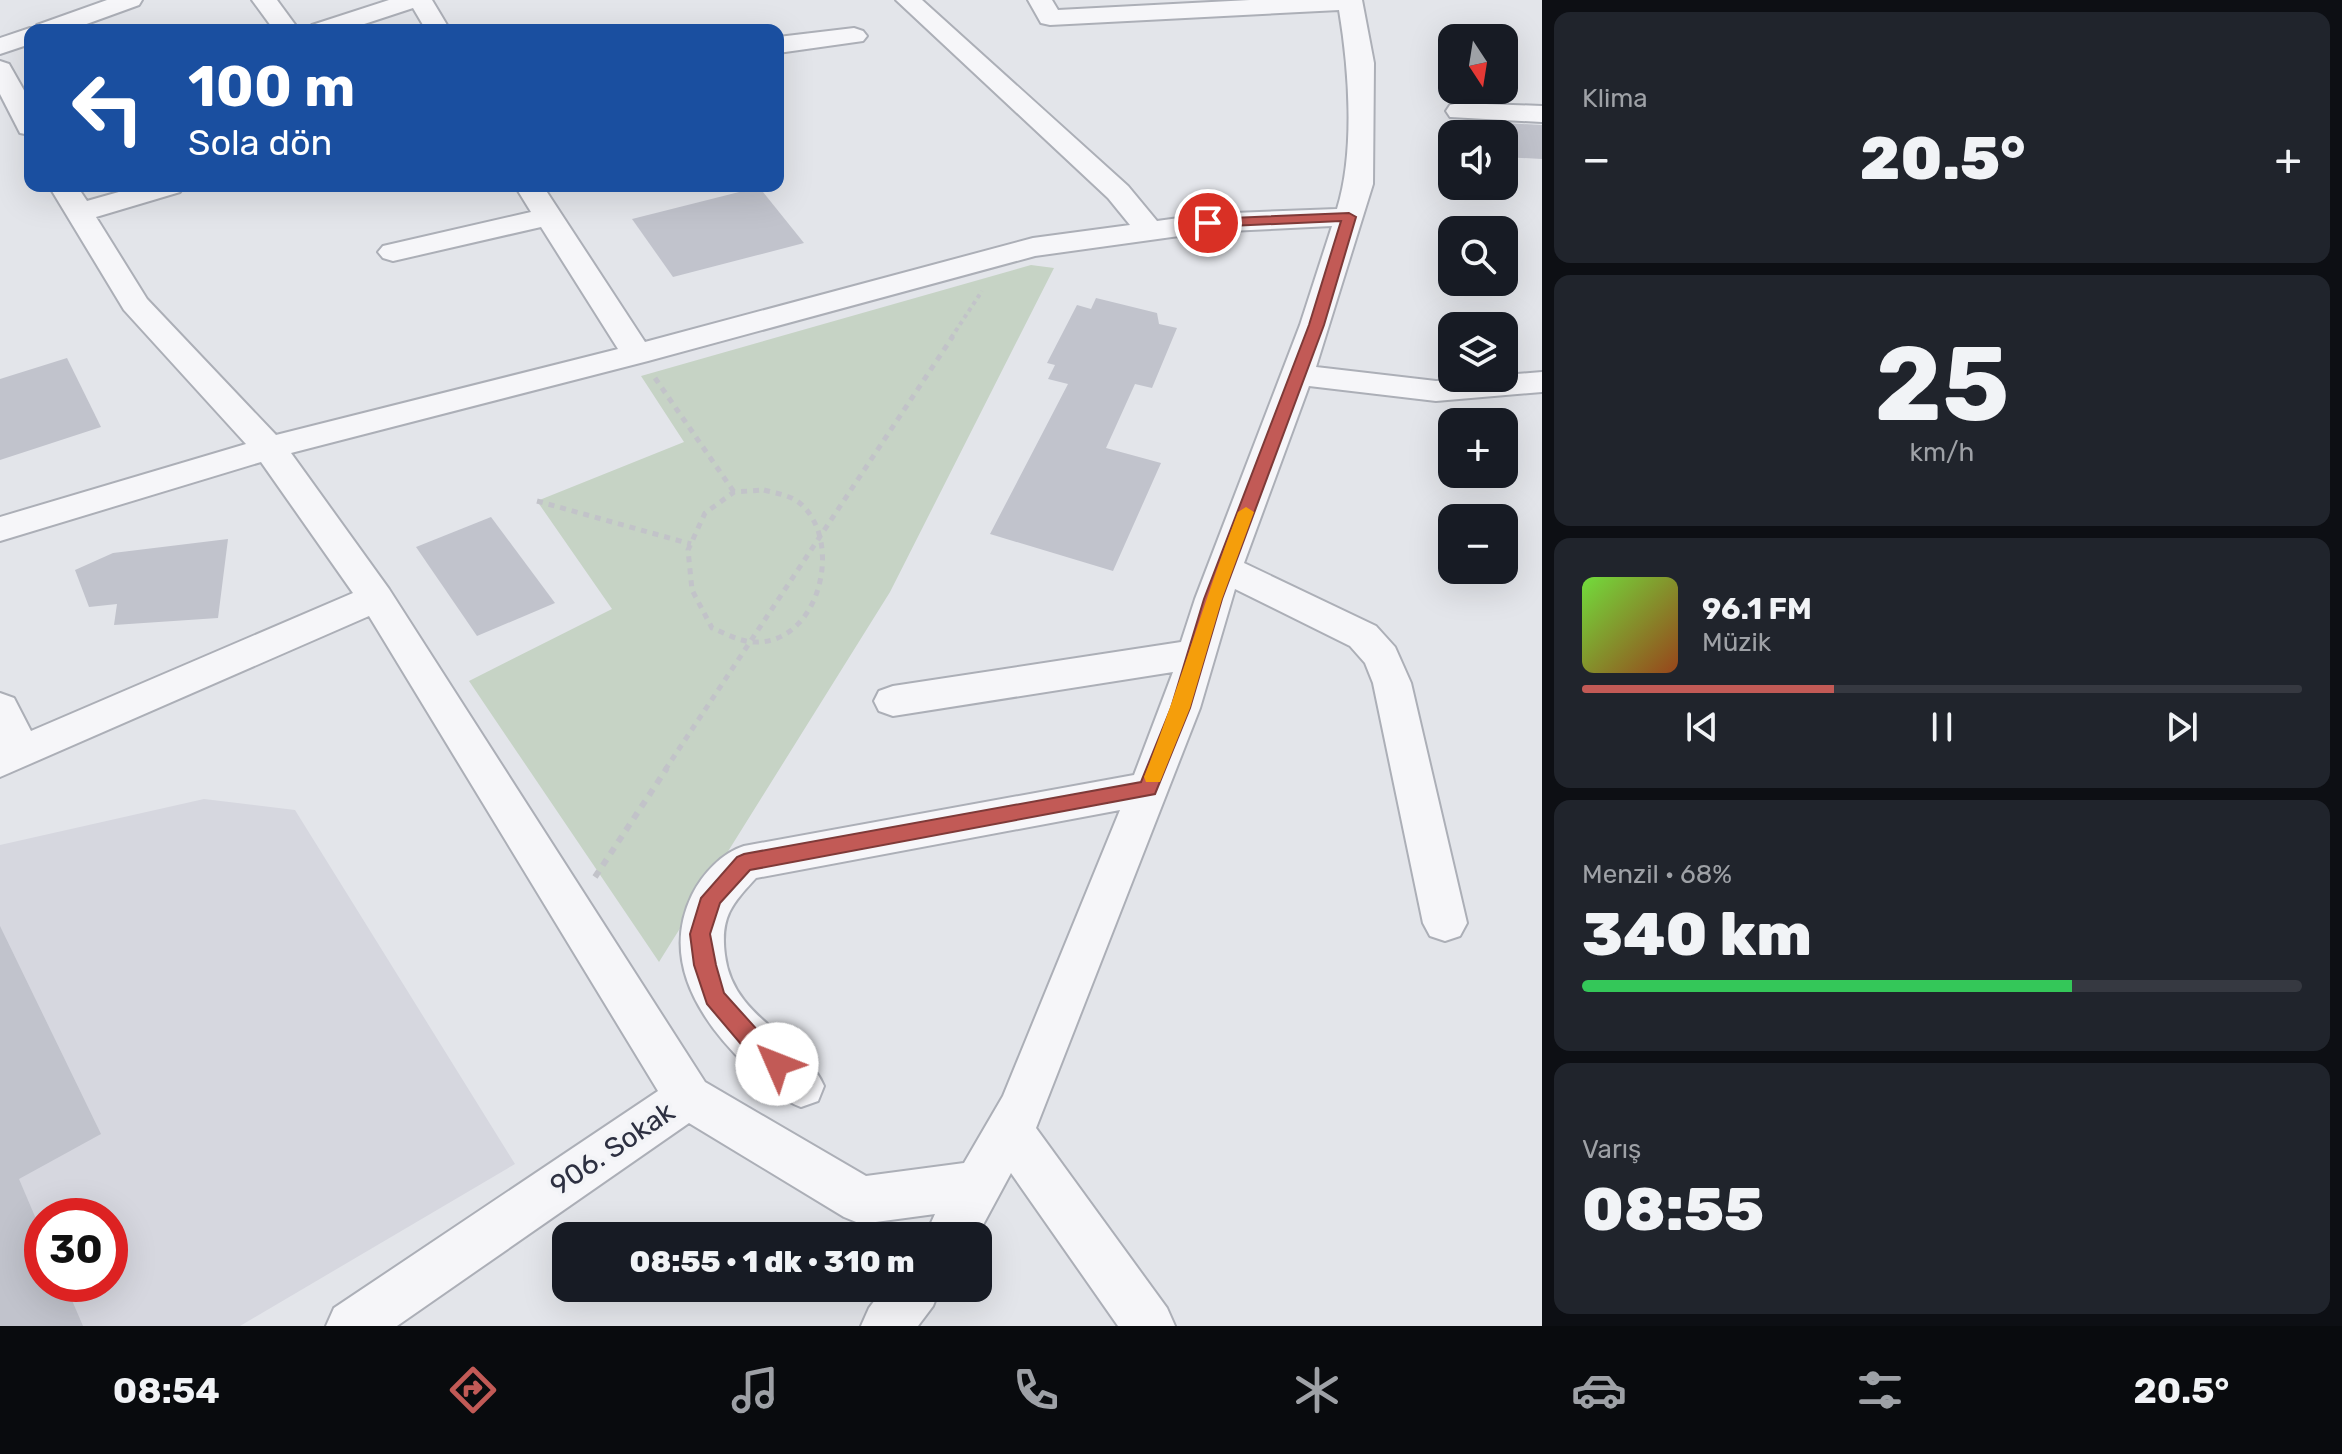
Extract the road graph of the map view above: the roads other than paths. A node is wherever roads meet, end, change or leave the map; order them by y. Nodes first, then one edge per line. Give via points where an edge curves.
1 (130, 0) edge
2 (264, 0) edge
3 (417, 0) edge
4 (908, 0) edge
5 (1040, 0) edge
6 (1350, 1) edge
7 (1204, 4) edge
8 (60, 17) edge
9 (282, 24) edge
10 (340, 24) edge
11 (434, 24) edge
12 (854, 36) dead end
13 (24, 38) edge
14 (784, 44) edge
15 (0, 46) edge
16 (0, 69) edge
17 (24, 110) edge
18 (1459, 111) dead end
19 (1542, 114) edge
20 (127, 192) edge
21 (532, 192) edge
22 (70, 200) edge
23 (546, 217) junction
24 (1349, 217) junction
25 (1150, 231) junction
26 (393, 252) dead end
27 (637, 354) junction
28 (1297, 375) junction
29 (1542, 382) edge
30 (269, 448) junction
31 (0, 529) edge
32 (1225, 569) junction
33 (376, 598) junction
34 (1197, 654) junction
35 (893, 701) dead end
36 (0, 708) edge
37 (11, 757) edge
38 (1148, 789) junction
39 (1445, 923) dead end
40 (801, 1086) dead end
41 (688, 1097) junction
42 (1009, 1130) junction
43 (978, 1185) junction
44 (958, 1222) edge
45 (905, 1302) edge
46 (352, 1326) edge
47 (887, 1326) edge
48 (1149, 1326) edge

1 - 8 street
2 - 9 street
3 - 10 street
3 - 11 street
4 - 25 street via 1118,192
5 - 7 street via 1050,18
6 - 7 street
6 - 24 street via 1361,63 1359,184
12 - 14 street
13 - 15 street
16 - 17 street
18 - 19 street
20 - 22 street
21 - 23 street
22 - 30 street via 135,304
23 - 26 street
23 - 27 street
24 - 25 street
24 - 28 street
25 - 27 street via 1033,247
27 - 30 street
28 - 29 street via 1436,391
28 - 32 street
30 - 31 street
30 - 33 street
32 - 34 street
32 - 39 street via 1363,636 1382,657
33 - 37 street
33 - 41 street
34 - 35 street
34 - 38 street
36 - 37 street
38 - 40 street via 744,863 712,898 700,934 705,965 715,997
38 - 42 street
41 - 43 street, 906. Sokak via 861,1200
41 - 46 street, 906. Sokak
42 - 43 street
42 - 48 street
43 - 44 street
45 - 47 street

